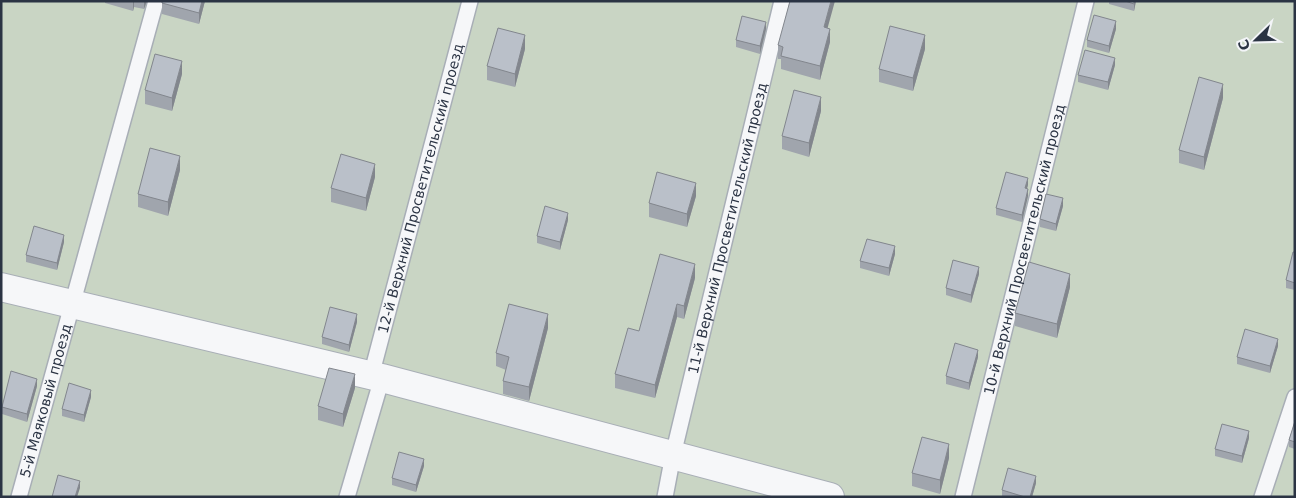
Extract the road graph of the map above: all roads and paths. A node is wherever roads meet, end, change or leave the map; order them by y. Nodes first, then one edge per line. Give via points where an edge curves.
1 (156, 1) edge
2 (470, 1) edge
3 (782, 1) edge
4 (1086, 1) edge
5 (1, 287) edge
6 (73, 304) junction
7 (377, 377) junction
8 (1295, 397) edge
9 (672, 455) junction
10 (20, 497) edge
11 (347, 497) edge
12 (665, 497) edge
13 (830, 497) edge
14 (964, 497) edge
15 (1262, 497) edge

1 - 6 lane, 5-й Маяковый проезд
2 - 7 lane, 12-й Верхний Просветительский проезд
3 - 9 lane, 11-й Верхний Просветительский проезд
4 - 14 lane, 10-й Верхний Просветительский проезд
5 - 6 street
6 - 7 street
6 - 10 lane, 5-й Маяковый проезд
7 - 9 street
7 - 11 lane, 12-й Верхний Просветительский проезд
8 - 15 lane
9 - 12 lane, 11-й Верхний Просветительский проезд
9 - 13 street

